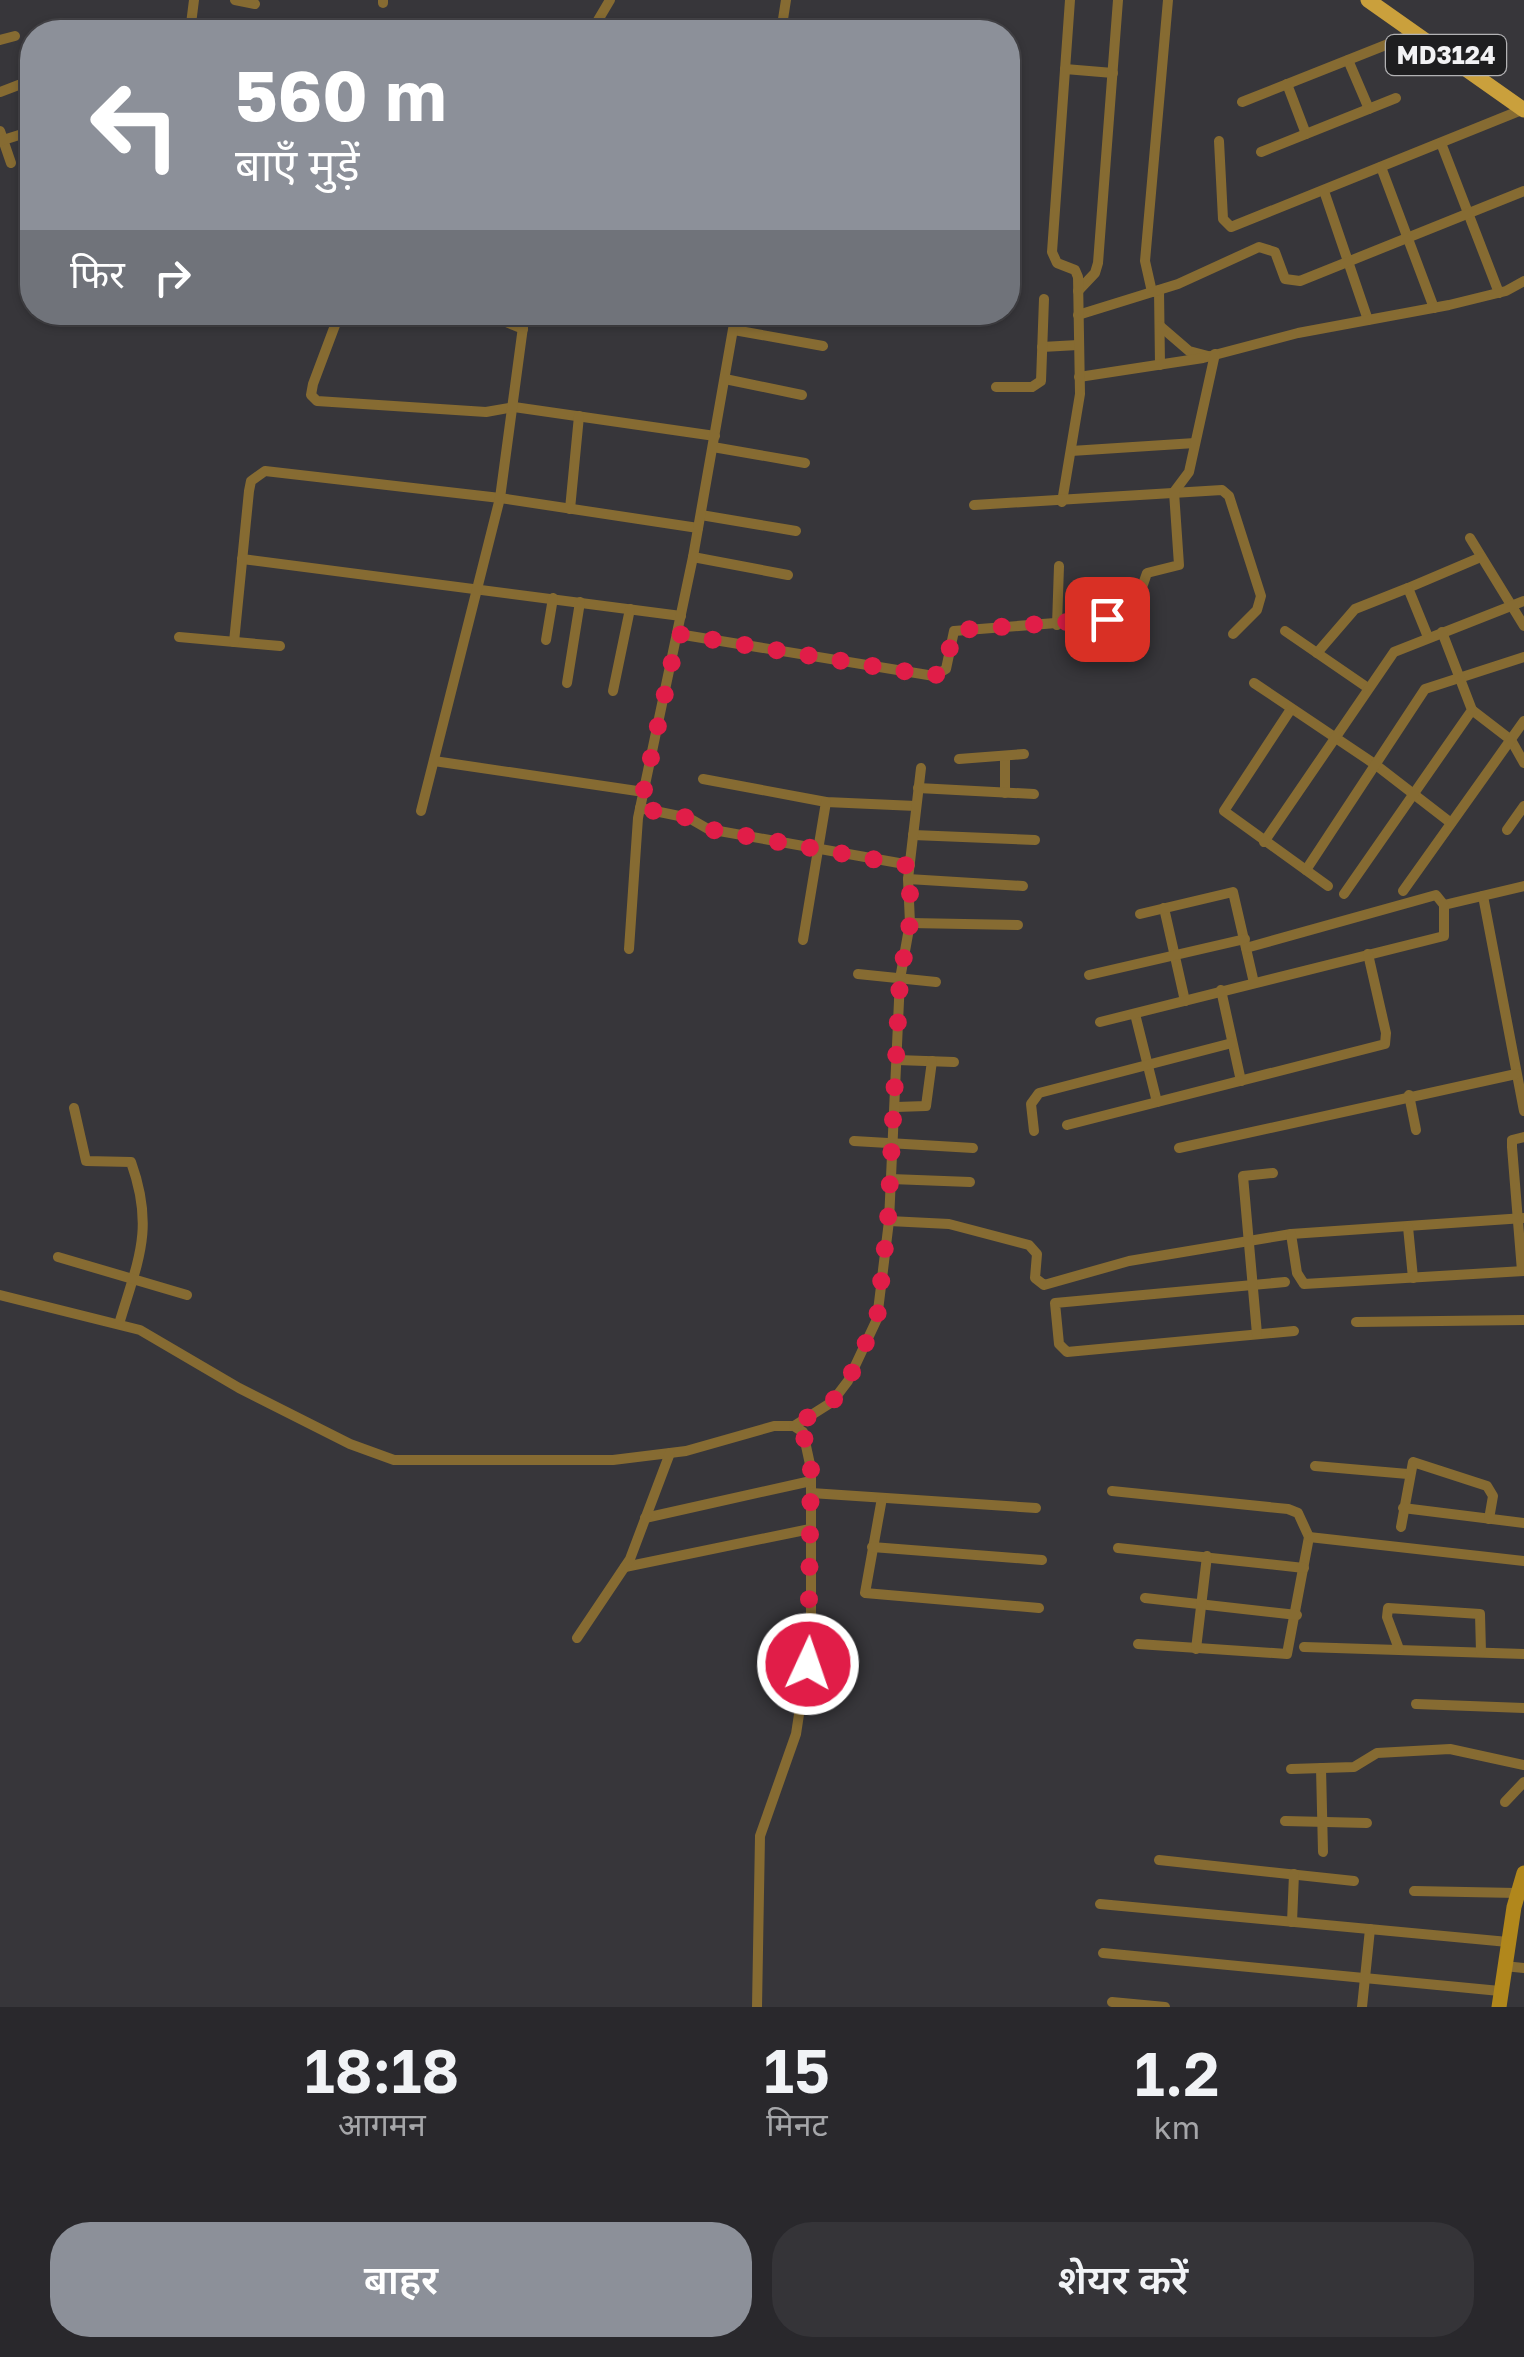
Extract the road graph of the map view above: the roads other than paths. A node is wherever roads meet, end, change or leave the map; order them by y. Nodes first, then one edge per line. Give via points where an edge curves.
1 (235, 0) edge
2 (1070, 0) edge
3 (1118, 0) edge
4 (1168, 0) edge
5 (1368, 0) edge
6 (255, 4) dead end
7 (1416, 33) junction
8 (15, 36) dead end
9 (0, 40) edge
10 (1348, 60) junction
11 (1065, 68) junction
12 (1113, 73) junction
13 (1287, 84) junction
14 (1396, 98) dead end
15 (1242, 102) dead end
16 (1369, 109) junction
17 (1524, 110) edge
18 (1306, 134) junction
19 (1, 137) edge
20 (1219, 141) dead end
21 (1441, 143) junction
22 (1261, 152) dead end
23 (10, 164) dead end
24 (1381, 168) junction
25 (1324, 190) junction
26 (1524, 191) edge
27 (1468, 214) junction
28 (1408, 238) junction
29 (1348, 262) junction
30 (1524, 281) edge
31 (1156, 291) junction
32 (1078, 292) junction
33 (1499, 293) junction
34 (1044, 299) dead end
35 (1434, 308) junction
36 (1078, 315) junction
37 (1368, 320) junction
38 (335, 325) edge
39 (513, 325) edge
40 (523, 325) edge
41 (735, 325) edge
42 (1159, 325) junction
43 (523, 329) junction
44 (734, 330) junction
45 (1078, 344) junction
46 (822, 346) dead end
47 (1042, 347) junction
48 (1212, 355) junction
49 (1160, 365) junction
50 (1079, 377) junction
51 (725, 379) junction
52 (996, 387) dead end
53 (802, 395) dead end
54 (514, 407) junction
55 (579, 416) junction
56 (714, 442) junction
57 (1195, 443) junction
58 (1071, 452) junction
59 (804, 463) dead end
60 (1174, 492) junction
61 (500, 498) junction
62 (1062, 502) junction
63 (974, 505) dead end
64 (570, 509) junction
65 (701, 515) junction
66 (698, 528) junction
67 (796, 531) dead end
68 (1470, 538) dead end
69 (1481, 556) junction
70 (694, 557) junction
71 (242, 559) junction
72 (1059, 566) dead end
73 (788, 575) dead end
74 (480, 588) junction
75 (1408, 588) junction
76 (553, 598) junction
77 (580, 602) junction
78 (1524, 602) edge
79 (1513, 608) junction
80 (630, 609) junction
81 (681, 616) junction
82 (1057, 624) junction
83 (1524, 626) edge
84 (1285, 631) dead end
85 (1442, 632) junction
86 (678, 634) junction
87 (1234, 634) dead end
88 (1428, 637) junction
89 (179, 638) dead end
90 (546, 640) dead end
91 (234, 642) junction
92 (280, 646) dead end
93 (1317, 653) junction
94 (1524, 657) edge
95 (1458, 678) junction
96 (1254, 682) dead end
97 (567, 683) dead end
98 (1368, 688) junction
99 (613, 691) dead end
100 (1290, 709) junction
101 (1472, 710) junction
102 (1524, 721) edge
103 (1334, 736) junction
104 (1510, 740) junction
105 (1024, 754) dead end
106 (1005, 756) junction
107 (959, 759) dead end
108 (434, 761) junction
109 (1524, 763) edge
110 (1376, 764) junction
111 (922, 768) dead end
112 (702, 779) dead end
113 (918, 788) junction
114 (644, 792) junction
115 (1005, 793) junction
116 (1413, 793) junction
117 (1034, 794) dead end
118 (826, 802) junction
119 (916, 806) junction
120 (1524, 806) edge
121 (640, 808) junction
122 (421, 811) dead end
123 (1451, 823) junction
124 (1507, 830) dead end
125 (913, 835) junction
126 (1035, 840) dead end
127 (1264, 842) junction
128 (818, 850) junction
129 (910, 866) junction
130 (1306, 870) junction
131 (908, 880) junction
132 (1022, 886) dead end
133 (1328, 886) dead end
134 (1524, 886) edge
135 (1402, 891) dead end
136 (1344, 894) dead end
137 (1483, 896) junction
138 (1444, 905) junction
139 (1164, 908) junction
140 (1140, 914) dead end
141 (910, 923) junction
142 (1018, 926) dead end
143 (803, 940) dead end
144 (1245, 944) junction
145 (629, 948) dead end
146 (1368, 954) junction
147 (1174, 955) junction
148 (858, 974) dead end
149 (1089, 975) dead end
150 (900, 979) junction
151 (936, 982) dead end
152 (1254, 983) junction
153 (1221, 990) junction
154 (1185, 1000) junction
155 (1135, 1014) junction
156 (1100, 1022) dead end
157 (1232, 1044) junction
158 (897, 1060) junction
159 (932, 1061) junction
160 (954, 1062) dead end
161 (1147, 1065) junction
162 (1516, 1074) junction
163 (1241, 1081) junction
164 (1409, 1094) junction
165 (1156, 1102) junction
166 (896, 1107) junction
167 (74, 1108) dead end
168 (1524, 1111) edge
169 (1066, 1125) dead end
170 (1034, 1130) dead end
171 (1416, 1130) dead end
172 (1524, 1136) edge
173 (854, 1141) dead end
174 (894, 1143) junction
175 (973, 1148) dead end
176 (1178, 1148) dead end
177 (1273, 1173) dead end
178 (891, 1179) junction
179 (970, 1182) dead end
180 (1519, 1186) edge
181 (1521, 1218) edge
182 (888, 1220) junction
183 (1408, 1227) junction
184 (1291, 1234) junction
185 (1249, 1240) junction
186 (58, 1257) dead end
187 (1523, 1271) edge
188 (132, 1278) junction
189 (1412, 1278) junction
190 (1286, 1282) dead end
191 (1254, 1285) junction
192 (0, 1294) edge
193 (187, 1295) dead end
194 (1524, 1320) edge
195 (1356, 1322) dead end
196 (119, 1324) junction
197 (1294, 1331) dead end
198 (1258, 1334) junction
199 (794, 1426) junction
200 (670, 1453) junction
201 (1315, 1466) dead end
202 (1408, 1474) junction
203 (811, 1487) junction
204 (1112, 1492) dead end
205 (882, 1498) junction
206 (1036, 1508) dead end
207 (1403, 1508) junction
208 (645, 1518) junction
209 (1489, 1519) junction
210 (1524, 1523) edge
211 (1401, 1526) dead end
212 (810, 1529) junction
213 (1309, 1537) junction
214 (872, 1547) junction
215 (1118, 1548) dead end
216 (1207, 1556) junction
217 (1042, 1560) dead end
218 (1524, 1561) edge
219 (625, 1568) junction
220 (1304, 1568) junction
221 (1145, 1598) dead end
222 (1202, 1604) junction
223 (1039, 1608) dead end
224 (1297, 1615) junction
225 (577, 1638) dead end
226 (1138, 1644) dead end
227 (1304, 1648) dead end
228 (1196, 1649) junction
229 (1399, 1649) junction
230 (1481, 1652) junction
231 (1524, 1654) edge
232 (1416, 1704) dead end
233 (1524, 1708) edge
234 (1524, 1764) edge
235 (1321, 1768) junction
236 (1290, 1769) dead end
237 (1524, 1782) edge
238 (1505, 1802) dead end
239 (1285, 1821) dead end
240 (1322, 1822) junction
241 (1367, 1823) dead end
242 (1322, 1852) dead end
243 (1159, 1860) dead end
244 (1524, 1873) edge
245 (1294, 1874) junction
246 (1354, 1880) dead end
247 (1414, 1891) dead end
248 (1517, 1894) junction
249 (1100, 1904) dead end
250 (1292, 1922) junction
251 (1370, 1929) junction
252 (1508, 1942) junction
253 (1103, 1952) dead end
254 (1504, 1966) junction
255 (1524, 1968) edge
256 (1365, 1978) junction
257 (1500, 1999) edge
258 (1112, 2002) dead end
259 (757, 2007) edge
260 (1165, 2007) edge
261 (1362, 2007) edge

1 - 6 street
2 - 11 street
3 - 12 street
4 - 31 street via 1146,261
5 - 7 main road, MD3124
7 - 10 street
7 - 17 main road, MD3124
8 - 9 street
10 - 13 street
10 - 16 street
11 - 12 street
11 - 32 street via 1052,252 1057,263 1075,270
12 - 32 street via 1098,262
13 - 15 street
13 - 18 street
14 - 16 street
16 - 18 street
17 - 21 street
18 - 22 street
19 - 23 street
20 - 25 street via 1226,225
21 - 24 street
21 - 27 street
24 - 25 street
24 - 28 street
25 - 29 street
26 - 27 street
27 - 28 street
27 - 33 street
28 - 29 street
28 - 35 street
29 - 31 street via 1292,282 1281,274 1274,252 1259,247
29 - 37 street
30 - 33 street
31 - 36 street
31 - 42 street
32 - 36 street
33 - 35 street
34 - 47 street
35 - 37 street
36 - 45 street
37 - 48 street
38 - 54 street via 313,384 311,395 318,401 486,412
39 - 43 street
40 - 43 street
41 - 44 street
42 - 48 street via 1189,350
42 - 49 street
43 - 54 street
44 - 46 street
44 - 51 street
45 - 47 street
45 - 50 street
47 - 52 street via 1038,385
48 - 49 street
48 - 57 street
49 - 50 street
50 - 58 street
51 - 53 street
51 - 56 street
54 - 55 street
54 - 61 street
55 - 56 street
55 - 64 street
56 - 59 street
56 - 65 street
57 - 58 street
57 - 60 street via 1189,472
58 - 62 street
60 - 62 street
60 - 82 street via 1179,565 1147,574 1140,593 1107,619
60 - 87 street via 1210,488 1229,496 1262,596
61 - 64 street
61 - 71 street via 265,470 251,481
61 - 74 street
62 - 63 street
64 - 66 street
65 - 66 street
65 - 67 street
66 - 70 street
68 - 69 street
69 - 75 street
69 - 79 street
70 - 73 street
70 - 81 street
71 - 74 street
71 - 91 street
72 - 82 street
74 - 76 street
74 - 108 street
75 - 88 street
75 - 93 street via 1355,609
76 - 77 street
76 - 90 street
77 - 80 street
77 - 97 street
78 - 79 street
79 - 83 street
79 - 85 street
80 - 81 street
80 - 99 street
81 - 86 street
82 - 86 street via 954,631 946,669 934,676
84 - 93 street
85 - 88 street
85 - 95 street
86 - 114 street
88 - 98 street via 1394,652
89 - 91 street
91 - 92 street
93 - 98 street
94 - 95 street
95 - 101 street
95 - 110 street via 1425,689
96 - 100 street
98 - 103 street
100 - 103 street
100 - 127 street via 1224,811
101 - 104 street
101 - 116 street
102 - 104 street
103 - 110 street
103 - 127 street
104 - 109 street
104 - 123 street
105 - 106 street
106 - 107 street
106 - 115 street
108 - 114 street
108 - 122 street
110 - 116 street
110 - 130 street
111 - 113 street
112 - 118 street
113 - 115 street
113 - 119 street
114 - 121 street
115 - 117 street
116 - 123 street
116 - 136 street
118 - 119 street
118 - 128 street
119 - 125 street
120 - 124 street
121 - 128 street
121 - 145 street
123 - 135 street
125 - 126 street
125 - 129 street
127 - 130 street
128 - 129 street
128 - 143 street
129 - 131 street
130 - 133 street
131 - 132 street
131 - 141 street
134 - 137 street
137 - 138 street
137 - 162 street
138 - 144 street via 1436,896
138 - 146 street via 1444,936
139 - 140 street
139 - 144 street via 1233,892
139 - 147 street
141 - 142 street
141 - 150 street
144 - 147 street
144 - 152 street
146 - 152 street
146 - 163 street via 1385,1044
147 - 149 street
147 - 154 street
148 - 150 street
150 - 151 street
150 - 158 street
152 - 153 street
153 - 154 street
153 - 157 street
154 - 155 street
155 - 156 street
155 - 161 street
157 - 161 street
157 - 163 street
158 - 159 street
158 - 166 street
159 - 160 street
159 - 166 street via 926,1106
161 - 165 street
161 - 170 street via 1038,1093 1030,1104
162 - 164 street
162 - 168 street
163 - 165 street
164 - 171 street
164 - 176 street
165 - 169 street
166 - 174 street
167 - 188 street via 86,1161 132,1165 146,1226
172 - 180 street via 1512,1140
173 - 174 street
174 - 175 street
174 - 178 street
177 - 185 street via 1243,1176
178 - 179 street
178 - 182 street
180 - 181 street
181 - 183 street
181 - 187 street
182 - 185 street via 949,1224 1029,1245 1037,1254 1036,1278 1044,1285 1129,1261
182 - 199 street via 873,1331 832,1402
183 - 184 street
183 - 189 street
184 - 185 street
184 - 189 street via 1304,1284
185 - 191 street
186 - 188 street
187 - 189 street
188 - 193 street
188 - 196 street
190 - 191 street
191 - 198 street
191 - 198 street via 1054,1305 1059,1344 1067,1352
192 - 196 street
194 - 195 street
196 - 200 street via 394,1460 613,1460
197 - 198 street
199 - 200 street
199 - 203 street via 808,1443
200 - 208 street
201 - 202 street
202 - 207 street
202 - 209 street via 1417,1462 1487,1486 1493,1496
203 - 205 street
203 - 208 street
203 - 212 street
204 - 213 street via 1288,1509 1298,1513
205 - 206 street
205 - 214 street
207 - 209 street
207 - 211 street
208 - 219 street
209 - 210 street
212 - 219 street
212 - 259 street via 805,1692 760,1836
213 - 218 street
213 - 220 street
214 - 217 street
214 - 223 street via 864,1586 869,1596
215 - 216 street
216 - 220 street
216 - 222 street
219 - 225 street
220 - 224 street
221 - 222 street
222 - 224 street
222 - 228 street
224 - 228 street via 1287,1654
226 - 228 street
227 - 229 street
229 - 230 street
229 - 230 street via 1388,1608 1480,1614
230 - 231 street
232 - 233 street
234 - 235 street via 1450,1749 1377,1753 1359,1766
235 - 236 street
235 - 240 street
237 - 238 street
239 - 240 street
240 - 241 street
240 - 242 street
243 - 245 street
244 - 248 main road
245 - 246 street
245 - 250 street
247 - 248 street
248 - 252 main road
249 - 250 street
250 - 251 street
251 - 252 street
251 - 256 street
252 - 254 main road
253 - 256 street
254 - 255 street
254 - 257 main road
256 - 257 street
256 - 261 street
258 - 260 street

